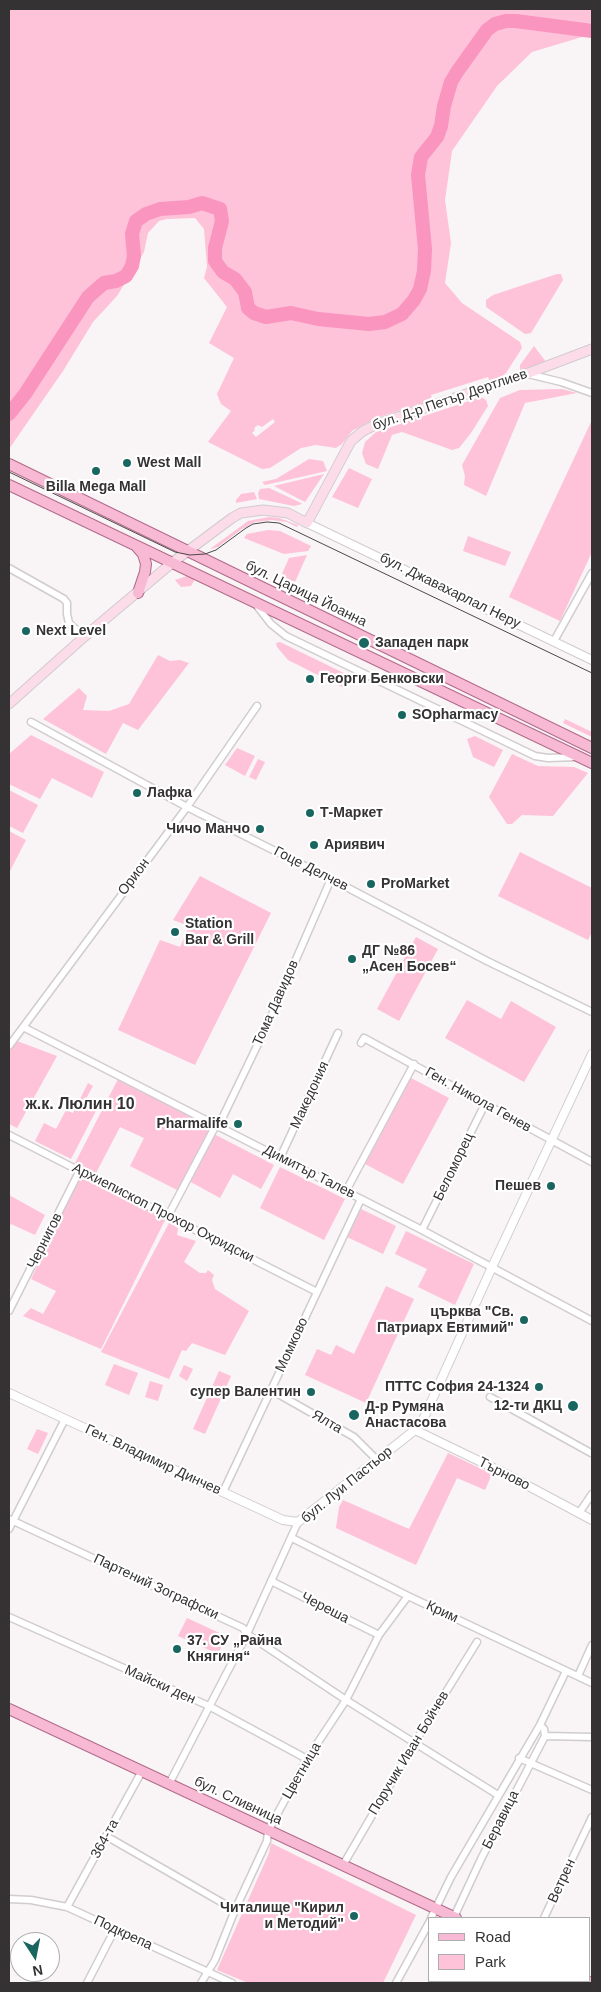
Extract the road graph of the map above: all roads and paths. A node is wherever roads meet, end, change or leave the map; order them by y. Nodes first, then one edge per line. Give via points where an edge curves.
1 (592, 349) edge
2 (526, 374) junction
3 (592, 393) edge
4 (9, 464) edge
5 (9, 485) edge
6 (307, 522) junction
7 (133, 544) junction
8 (188, 550) junction
9 (173, 562) junction
10 (9, 568) edge
11 (592, 573) edge
12 (585, 586) junction
13 (592, 590) edge
14 (138, 593) junction
15 (254, 600) junction
16 (84, 637) junction
17 (554, 641) junction
18 (592, 660) edge
19 (9, 704) edge
20 (257, 706) dead end
21 (31, 722) dead end
22 (592, 748) edge
23 (580, 757) junction
24 (592, 763) edge
25 (187, 806) junction
26 (331, 879) junction
27 (592, 1012) edge
28 (23, 1028) junction
29 (338, 1033) dead end
30 (362, 1040) dead end
31 (9, 1046) edge
32 (592, 1054) edge
33 (414, 1064) junction
34 (485, 1104) junction
35 (217, 1126) junction
36 (9, 1135) edge
37 (552, 1140) junction
38 (280, 1158) junction
39 (592, 1162) edge
40 (80, 1170) junction
41 (346, 1191) junction
42 (361, 1199) junction
43 (168, 1216) junction
44 (422, 1230) junction
45 (492, 1267) junction
46 (317, 1292) junction
47 (9, 1311) edge
48 (592, 1320) edge
49 (271, 1390) junction
50 (9, 1393) edge
51 (490, 1397) dead end
52 (65, 1419) junction
53 (415, 1430) junction
54 (591, 1452) dead end
55 (377, 1460) junction
56 (223, 1492) junction
57 (592, 1494) edge
58 (578, 1513) junction
59 (11, 1520) edge
60 (592, 1520) edge
61 (298, 1522) junction
62 (9, 1529) edge
63 (292, 1538) junction
64 (271, 1581) junction
65 (408, 1596) junction
66 (9, 1617) edge
67 (247, 1634) junction
68 (379, 1635) junction
69 (478, 1642) dead end
70 (592, 1645) edge
71 (566, 1671) junction
72 (578, 1676) junction
73 (592, 1683) edge
74 (346, 1700) junction
75 (209, 1706) junction
76 (9, 1709) edge
77 (540, 1725) junction
78 (545, 1736) junction
79 (592, 1737) edge
80 (415, 1742) junction
81 (519, 1758) junction
82 (307, 1759) junction
83 (531, 1763) junction
84 (142, 1771) junction
85 (170, 1784) junction
86 (592, 1790) edge
87 (498, 1795) junction
88 (592, 1817) edge
89 (268, 1831) junction
90 (106, 1836) junction
91 (342, 1865) junction
92 (9, 1899) edge
93 (67, 1907) junction
94 (235, 1910) junction
95 (432, 1916) edge
96 (455, 1917) edge
97 (544, 1917) edge
98 (428, 1923) edge
99 (115, 1929) junction
100 (208, 1972) junction
101 (87, 1983) edge
102 (201, 1983) edge
103 (232, 1983) edge
104 (396, 1983) edge

1 - 2 main road, бул. Д-р Петър Дертлиев
2 - 3 street
2 - 6 main road, бул. Д-р Петър Дертлиев via 377,424 356,436
4 - 8 main road, бул. Царица Йоанна
5 - 7 main road, бул. Царица Йоанна
6 - 8 main road via 288,513 252,510 228,520
6 - 17 street, бул. Джавахарлал Неру
7 - 9 main road, бул. Царица Йоанна
7 - 14 main road via 143,554 146,564
8 - 9 main road
8 - 22 main road, бул. Царица Йоанна
9 - 14 main road
9 - 15 main road, бул. Царица Йоанна
10 - 16 street via 64,598 69,623
11 - 12 street
12 - 13 street
12 - 17 street
14 - 16 main road
15 - 23 main road, бул. Царица Йоанна
15 - 23 street via 271,624 286,636 535,756
16 - 19 main road
17 - 18 street, бул. Джавахарлал Неру
20 - 25 street, Орион
21 - 25 street, Гоце Делчев
23 - 24 main road, бул. Царица Йоанна
25 - 26 street, Гоце Делчев
25 - 28 street, Орион
26 - 27 street, Гоце Делчев via 487,962
26 - 35 street, Тома Давидов via 270,1019
28 - 31 street, Орион
28 - 35 street, Димитър Талев
29 - 38 street, Македония
30 - 33 street, Ген. Никола Генев
32 - 37 street, бул. Луи Пастьор
33 - 34 street, Ген. Никола Генев
33 - 41 street
34 - 37 street, Ген. Никола Генев
34 - 44 street, Беломорец
35 - 38 street, Димитър Талев
35 - 43 street, Тома Давидов
36 - 40 street, Архиепископ Прохор Охридски
37 - 39 street, Ген. Никола Генев
37 - 45 street, бул. Луи Пастьор
38 - 41 street, Димитър Талев
40 - 43 street, Архиепископ Прохор Охридски
40 - 47 street, Чернигов
41 - 42 street, Димитър Талев
42 - 44 street, Димитър Талев
42 - 46 street, Момково
43 - 46 street, Архиепископ Прохор Охридски
44 - 45 street, Димитър Талев
45 - 48 street, Димитър Талев
45 - 53 street, бул. Луи Пастьор via 428,1410
46 - 49 street, Момково
49 - 55 street, Ялта via 354,1437
49 - 56 street, Момково
50 - 52 street, Ген. Владимир Динчев
51 - 54 street
52 - 56 street, Ген. Владимир Динчев
52 - 59 street
53 - 55 street, бул. Луи Пастьор
53 - 58 street, Търново
55 - 61 street, бул. Луи Пастьор
56 - 61 street, Ген. Владимир Динчев via 283,1520
57 - 58 street
58 - 60 street, Търново
59 - 62 street
59 - 67 street, Партений Зографски via 243,1628
61 - 63 street, бул. Луи Пастьор
63 - 64 street, бул. Луи Пастьор
63 - 65 street, Крим
64 - 67 street, бул. Луи Пастьор
64 - 68 street, Череша
65 - 68 street, Цветница
65 - 71 street, Крим
66 - 75 street, Майски ден
67 - 74 street, Партений Зографски
67 - 75 street, бул. Луи Пастьор
68 - 74 street, Цветница
69 - 80 street, Поручик Иван Бойчев
70 - 72 street
71 - 72 street, Крим
71 - 77 street, Беравица
72 - 73 street, Крим
74 - 80 street, Партений Зографски
74 - 82 street, Цветница
75 - 82 street, Майски ден
75 - 85 street, бул. Луи Пастьор
76 - 84 main road, бул. Сливница
77 - 78 street
77 - 81 street, Беравица
78 - 79 street
78 - 83 street, Беравица
80 - 87 street, Партений Зографски
80 - 91 street, Поручик Иван Бойчев
81 - 83 street
81 - 87 street, Беравица
82 - 89 street, Цветница
83 - 86 street
83 - 96 street, Беравица via 482,1857
84 - 85 main road, бул. Сливница
84 - 90 street, 364-та
85 - 89 main road, бул. Сливница
87 - 95 street, Беравица
88 - 97 street, Ветрен
89 - 91 main road, бул. Сливница
89 - 94 street, Цветница via 267,1841
90 - 93 street, 364-та
90 - 94 street
91 - 95 main road, бул. Сливница
92 - 93 street, Подкрепа
93 - 99 street, Подкрепа
94 - 100 street, Цветница
98 - 104 street, Беравица
99 - 100 street, Подкрепа
99 - 101 street
100 - 102 street, Цветница
100 - 103 street, Подкрепа

